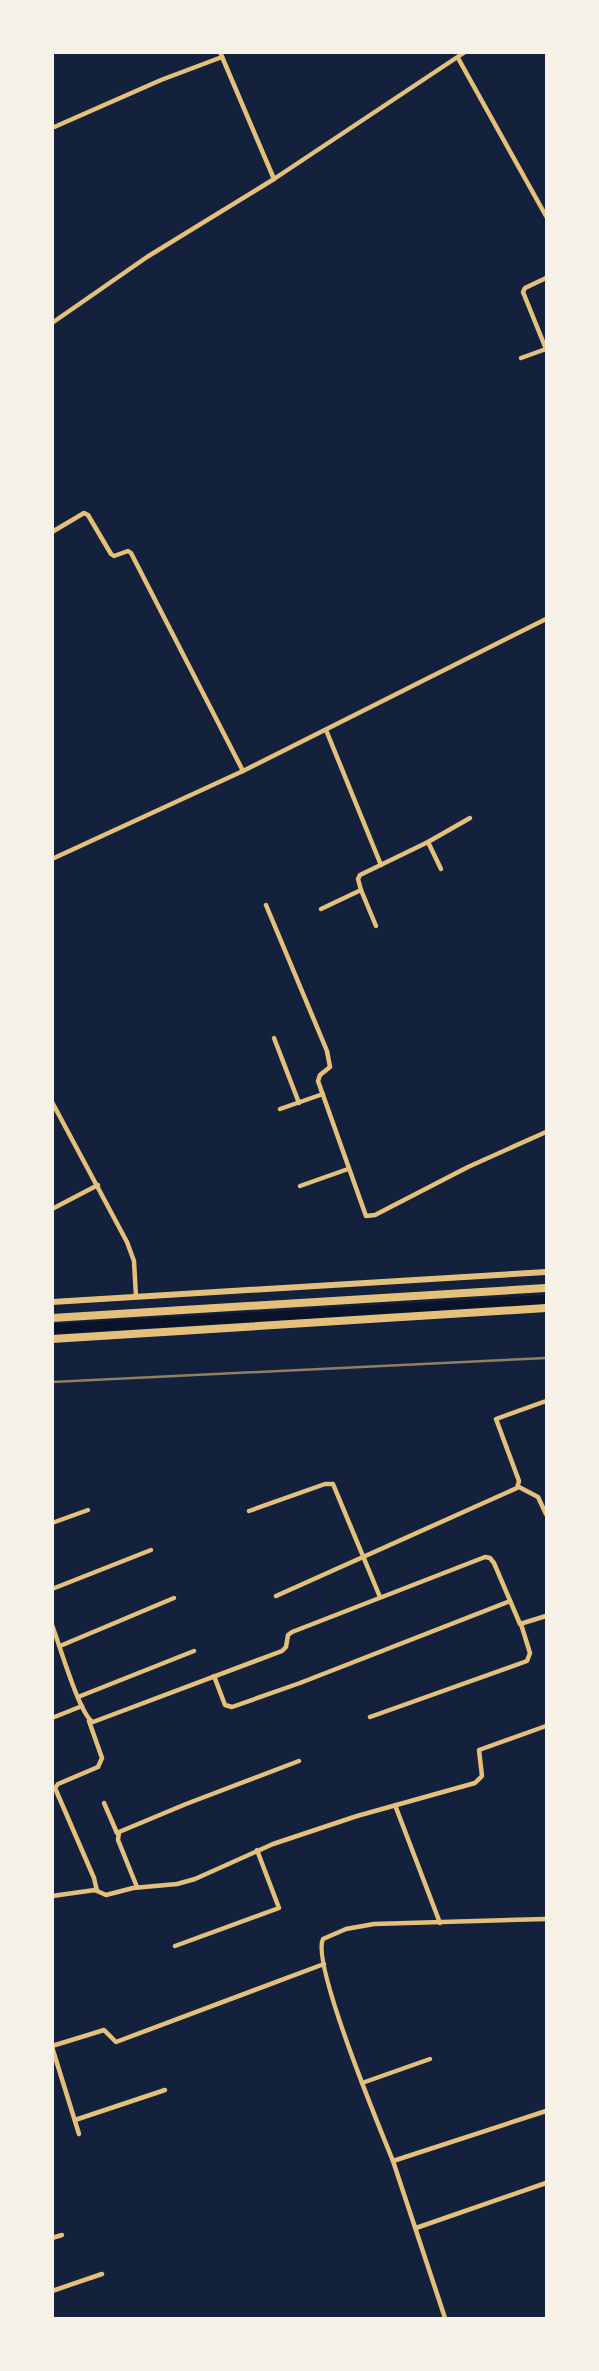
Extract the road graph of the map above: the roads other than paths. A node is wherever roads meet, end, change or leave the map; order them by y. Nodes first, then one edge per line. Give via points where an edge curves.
1 (465, 52) edge
2 (221, 55) edge
3 (458, 58) junction
4 (52, 128) edge
5 (274, 179) junction
6 (547, 216) edge
7 (547, 278) edge
8 (52, 323) edge
9 (546, 349) edge
10 (521, 358) dead end
11 (52, 532) edge
12 (547, 619) edge
13 (326, 730) junction
14 (243, 771) junction
15 (470, 818) dead end
16 (428, 842) junction
17 (52, 859) edge
18 (381, 866) junction
19 (441, 869) dead end
20 (361, 890) junction
21 (266, 905) dead end
22 (321, 909) dead end
23 (376, 926) dead end
24 (274, 1038) dead end
25 (323, 1094) junction
26 (53, 1103) edge
27 (299, 1103) junction
28 (281, 1110) dead end
29 (547, 1132) edge
30 (348, 1169) junction
31 (98, 1185) junction
32 (300, 1186) dead end
33 (52, 1209) edge
34 (547, 1272) edge
35 (547, 1288) edge
36 (136, 1297) junction
37 (52, 1302) edge
38 (547, 1308) edge
39 (52, 1318) edge
40 (52, 1339) edge
41 (547, 1401) edge
42 (519, 1487) junction
43 (88, 1510) dead end
44 (249, 1511) dead end
45 (547, 1514) edge
46 (52, 1523) edge
47 (151, 1550) dead end
48 (362, 1557) junction
49 (52, 1589) edge
50 (275, 1595) dead end
51 (380, 1597) junction
52 (174, 1598) dead end
53 (510, 1601) junction
54 (547, 1615) edge
55 (521, 1624) junction
56 (52, 1625) edge
57 (60, 1646) junction
58 (194, 1651) dead end
59 (214, 1676) junction
60 (78, 1697) junction
61 (82, 1706) junction
62 (370, 1717) dead end
63 (52, 1718) edge
64 (88, 1720) junction
65 (547, 1726) edge
66 (299, 1761) dead end
67 (104, 1803) dead end
68 (395, 1805) junction
69 (117, 1833) junction
70 (257, 1850) junction
71 (137, 1887) junction
72 (97, 1891) junction
73 (52, 1896) edge
74 (547, 1919) edge
75 (440, 1923) junction
76 (175, 1946) dead end
77 (324, 1964) junction
78 (52, 2046) edge
79 (430, 2059) dead end
80 (362, 2084) junction
81 (165, 2090) dead end
82 (547, 2111) edge
83 (75, 2120) junction
84 (79, 2134) dead end
85 (393, 2161) junction
86 (547, 2183) edge
87 (416, 2228) junction
88 (62, 2235) dead end
89 (52, 2238) edge
90 (102, 2274) dead end
91 (52, 2291) edge
92 (445, 2319) edge

1 - 3 street
2 - 4 street
2 - 5 street
3 - 5 street
3 - 6 street
5 - 8 street via 147,257
7 - 9 street via 523,292
9 - 10 street
11 - 14 street via 84,513 112,555 131,553
12 - 13 street
13 - 14 street
13 - 18 street
14 - 17 street
15 - 16 street
16 - 18 street
16 - 19 street
18 - 20 street via 359,876
20 - 22 street
20 - 23 street
21 - 25 street via 331,1063 318,1077
24 - 27 street
25 - 27 street
25 - 30 street
26 - 31 street
27 - 28 street
29 - 30 street via 368,1217
30 - 32 street
31 - 33 street
31 - 36 street via 132,1254
34 - 36 main road
35 - 39 highway
36 - 37 main road
38 - 40 highway
41 - 42 street via 496,1419
42 - 45 street via 538,1497
42 - 48 street
43 - 46 street
44 - 48 street via 331,1483
47 - 49 street
48 - 50 street
48 - 51 street
51 - 53 street via 485,1557 494,1563
51 - 59 street via 292,1632 282,1651
52 - 57 street
53 - 55 street
53 - 59 street via 232,1707 225,1705
54 - 55 street
55 - 62 street via 530,1653 527,1661
56 - 57 street
57 - 60 street
58 - 60 street
59 - 64 street via 95,1722
60 - 61 street
61 - 63 street
61 - 64 street
64 - 72 street via 102,1763 55,1788
65 - 68 street via 479,1750 482,1776 478,1782
66 - 69 street
67 - 69 street
68 - 70 street
68 - 75 street
69 - 71 street
70 - 71 street via 195,1879
70 - 76 street via 279,1908
71 - 72 street via 106,1895
72 - 73 street
74 - 75 street
75 - 77 street via 346,1929 321,1940
77 - 78 street via 116,2042 104,2030
77 - 80 street
78 - 83 street
79 - 80 street
80 - 85 street
81 - 83 street
82 - 85 street
83 - 84 street
85 - 87 street
86 - 87 street
87 - 92 street
88 - 89 street
90 - 91 street

